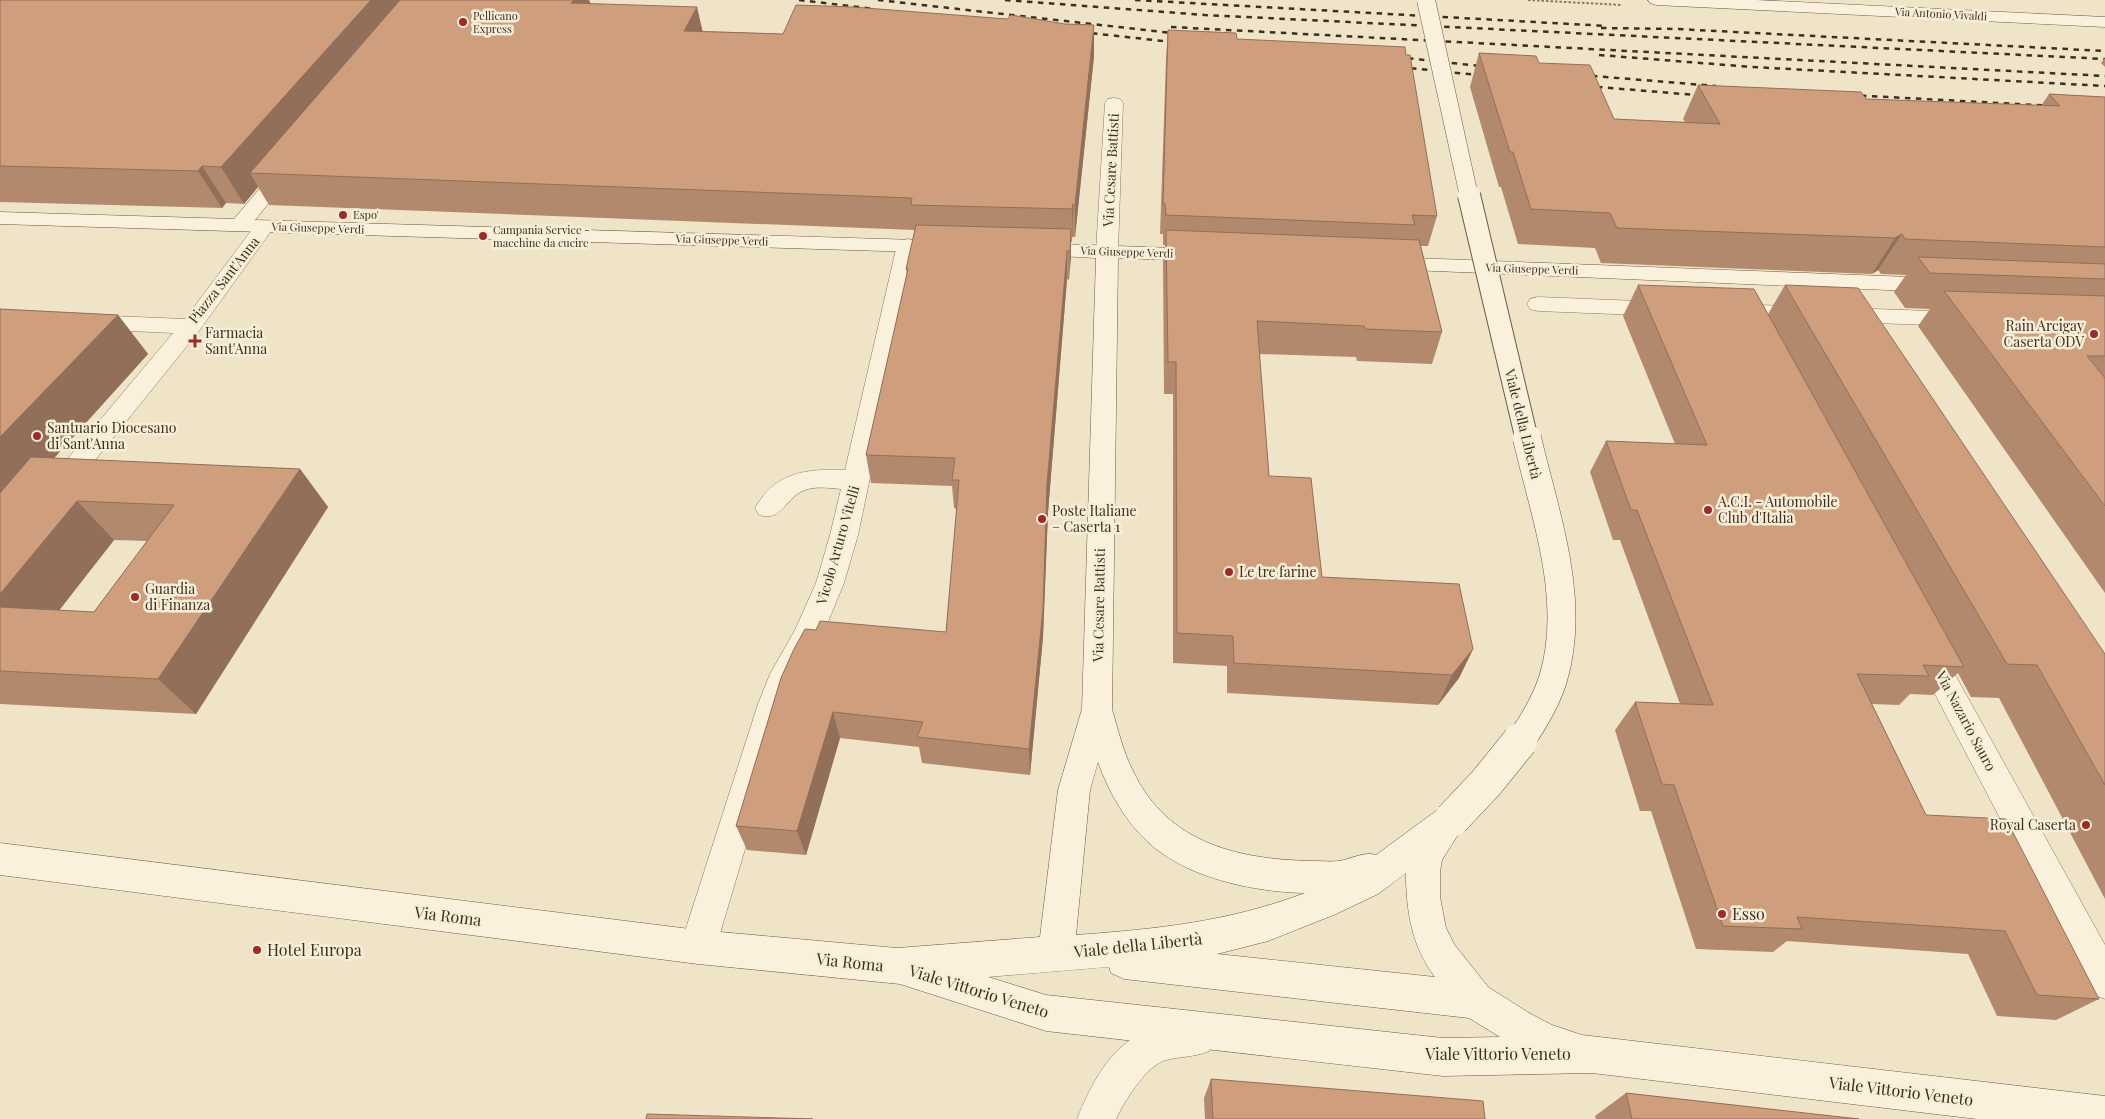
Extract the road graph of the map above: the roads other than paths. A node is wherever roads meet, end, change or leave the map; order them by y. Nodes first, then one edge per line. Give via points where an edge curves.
1 (1426, 0) edge
2 (1656, 0) edge
3 (1990, 0) edge
4 (2003, 17) junction
5 (2105, 22) edge
6 (1114, 103) dead end
7 (298, 154) edge
8 (0, 218) edge
9 (239, 226) junction
10 (264, 227) junction
11 (908, 245) junction
12 (968, 247) edge
13 (1008, 248) edge
14 (1108, 251) junction
15 (1218, 256) edge
16 (1368, 262) edge
17 (1727, 277) junction
18 (1956, 286) edge
19 (1538, 304) dead end
20 (1746, 312) junction
21 (1978, 319) edge
22 (67, 321) edge
23 (191, 326) junction
24 (1760, 338) edge
25 (856, 480) junction
26 (43, 506) edge
27 (768, 508) dead end
28 (1916, 628) edge
29 (1097, 709) junction
30 (1452, 819) junction
31 (0, 859) edge
32 (1393, 863) junction
33 (698, 947) junction
34 (1056, 953) junction
35 (897, 966) junction
36 (2105, 980) edge
37 (1475, 1000) junction
38 (1235, 1032) junction
39 (1592, 1054) junction
40 (2105, 1115) edge
41 (1096, 1119) edge

1 - 30 street, Viale della Libertà, bridge via 1482,256 1556,560 1563,626 1559,659 1548,692 1525,736
2 - 4 street, Via Antonio Vivaldi
3 - 4 street
4 - 5 street, Via Antonio Vivaldi
6 - 14 street, Via Cesare Battisti
7 - 9 street
8 - 9 street, Piazza Sant'Anna
9 - 10 street, Via Giuseppe Verdi
10 - 11 street, Via Giuseppe Verdi
10 - 23 street, Piazza Sant'Anna
11 - 12 street, Via Giuseppe Verdi
11 - 25 street, Vicolo Arturo Vitelli
13 - 14 street, Via Giuseppe Verdi
14 - 15 street, Via Giuseppe Verdi
14 - 29 street, Via Cesare Battisti
16 - 17 street, Via Giuseppe Verdi
17 - 18 street, Via Giuseppe Verdi
17 - 20 street
19 - 20 street
20 - 21 street
20 - 24 street
22 - 23 street, Piazza Sant'Anna
23 - 26 street
25 - 27 street via 800,481 776,495
25 - 33 street, Vicolo Arturo Vitelli via 830,583 808,634 784,674 773,704
28 - 36 street, Via Nazario Sauro
29 - 32 street, Viale della Libertà via 1114,767 1127,792 1165,836 1187,850 1222,865 1261,874 1297,877 1342,876
29 - 34 street, Via Cesare Battisti via 1074,790
30 - 32 street, Viale della Libertà
30 - 37 street, Viale della Libertà via 1427,854 1423,897 1429,931 1441,956
31 - 33 street, Via Roma
32 - 34 street, Viale della Libertà via 1366,883 1268,924 1164,945
33 - 35 street, Via Roma
34 - 35 street, Viale della Libertà
34 - 37 street
35 - 38 street, Viale Vittorio Veneto via 1046,1012
37 - 39 street, Viale della Libertà via 1546,1042
38 - 39 street, Viale Vittorio Veneto via 1443,1057
38 - 41 street via 1154,1045 1125,1068
39 - 40 street, Viale Vittorio Veneto

